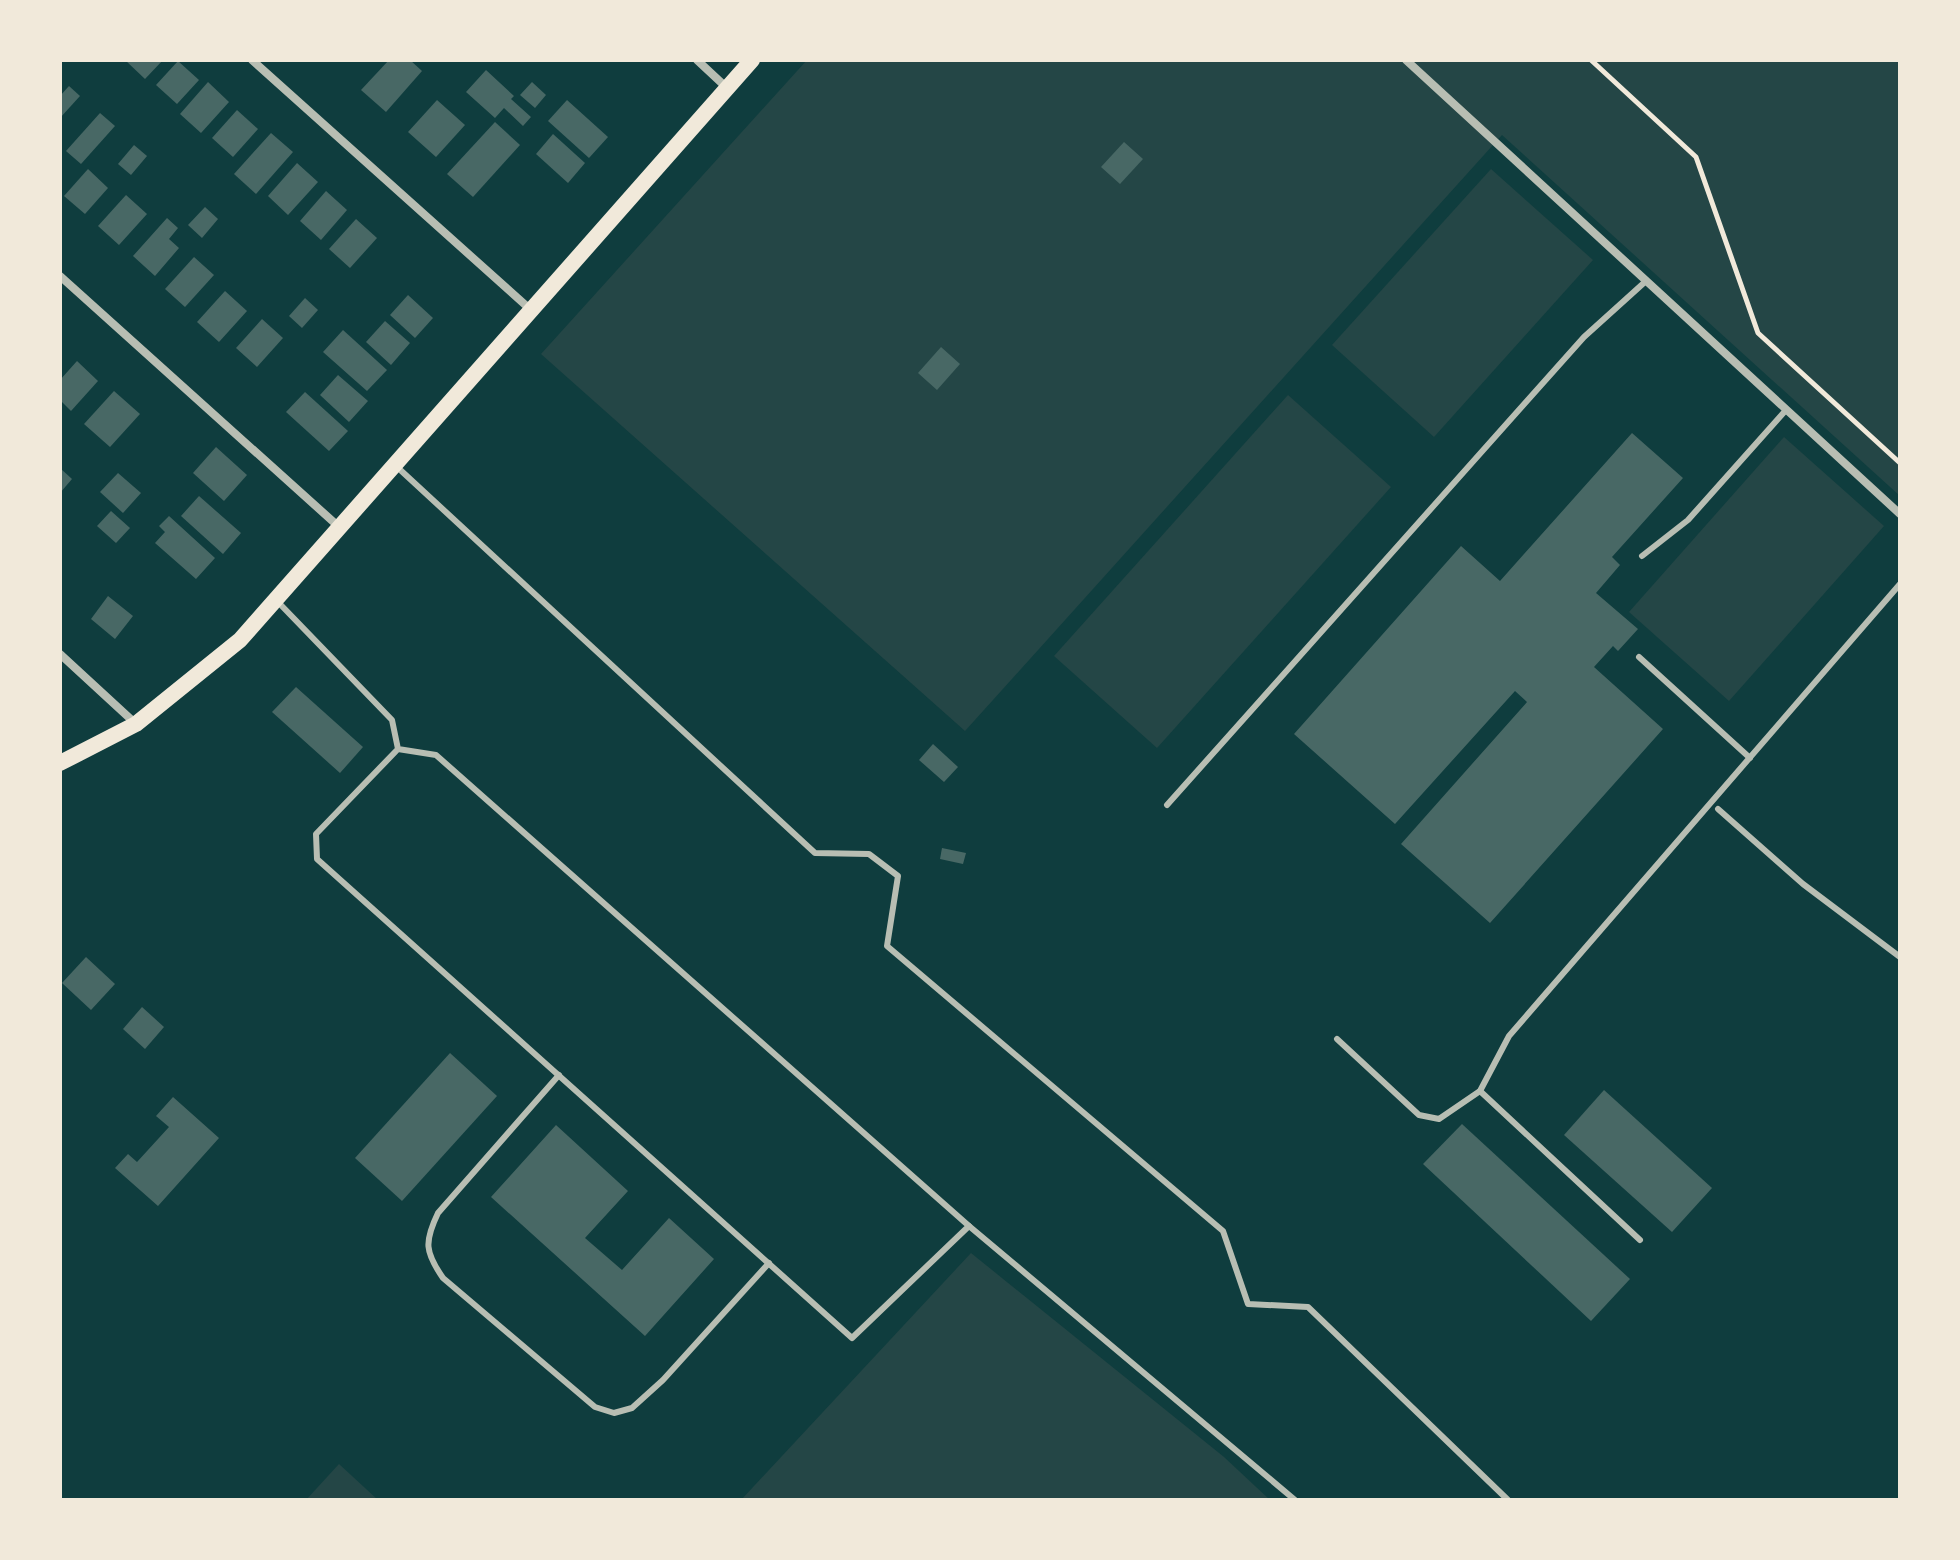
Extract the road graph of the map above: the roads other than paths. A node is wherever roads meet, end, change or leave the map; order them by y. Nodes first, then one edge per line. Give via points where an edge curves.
1 (252, 60) edge
2 (697, 60) edge
3 (752, 60) edge
4 (1406, 60) edge
5 (727, 88) junction
6 (60, 276) edge
7 (1646, 281) junction
8 (532, 311) junction
9 (1786, 410) junction
10 (394, 465) junction
11 (1900, 514) edge
12 (338, 526) junction
13 (1642, 556) dead end
14 (1900, 584) edge
15 (275, 600) junction
16 (60, 654) edge
17 (1639, 657) dead end
18 (136, 724) junction
19 (398, 749) junction
20 (1750, 758) junction
21 (60, 763) edge
22 (1167, 805) dead end
23 (1718, 809) dead end
24 (1900, 957) edge
25 (1337, 1039) dead end
26 (559, 1075) junction
27 (1480, 1091) junction
28 (969, 1226) junction
29 (1640, 1240) dead end
30 (769, 1263) junction
31 (1295, 1500) edge
32 (1508, 1500) edge

1 - 8 street
2 - 5 street
3 - 5 main road
4 - 7 street
5 - 8 main road
6 - 12 street
7 - 9 street
7 - 22 lane via 1584,337
8 - 10 main road
9 - 11 street
9 - 13 lane via 1688,520
10 - 12 main road
10 - 32 lane via 815,853 869,854 898,876 887,946 1223,1231 1248,1304 1308,1307
12 - 15 main road
14 - 20 lane
15 - 18 main road via 240,640
15 - 19 lane via 392,720
16 - 18 street
17 - 20 lane
18 - 21 main road
19 - 26 lane via 316,834 317,859
19 - 28 lane via 436,755
20 - 27 lane via 1509,1036
23 - 24 lane via 1803,884
25 - 27 lane via 1419,1115 1439,1119
26 - 30 lane
26 - 30 lane via 438,1213 428,1234 430,1258 443,1278 595,1407 614,1413 632,1408 663,1380
27 - 29 lane
28 - 30 lane via 852,1338
28 - 31 lane

